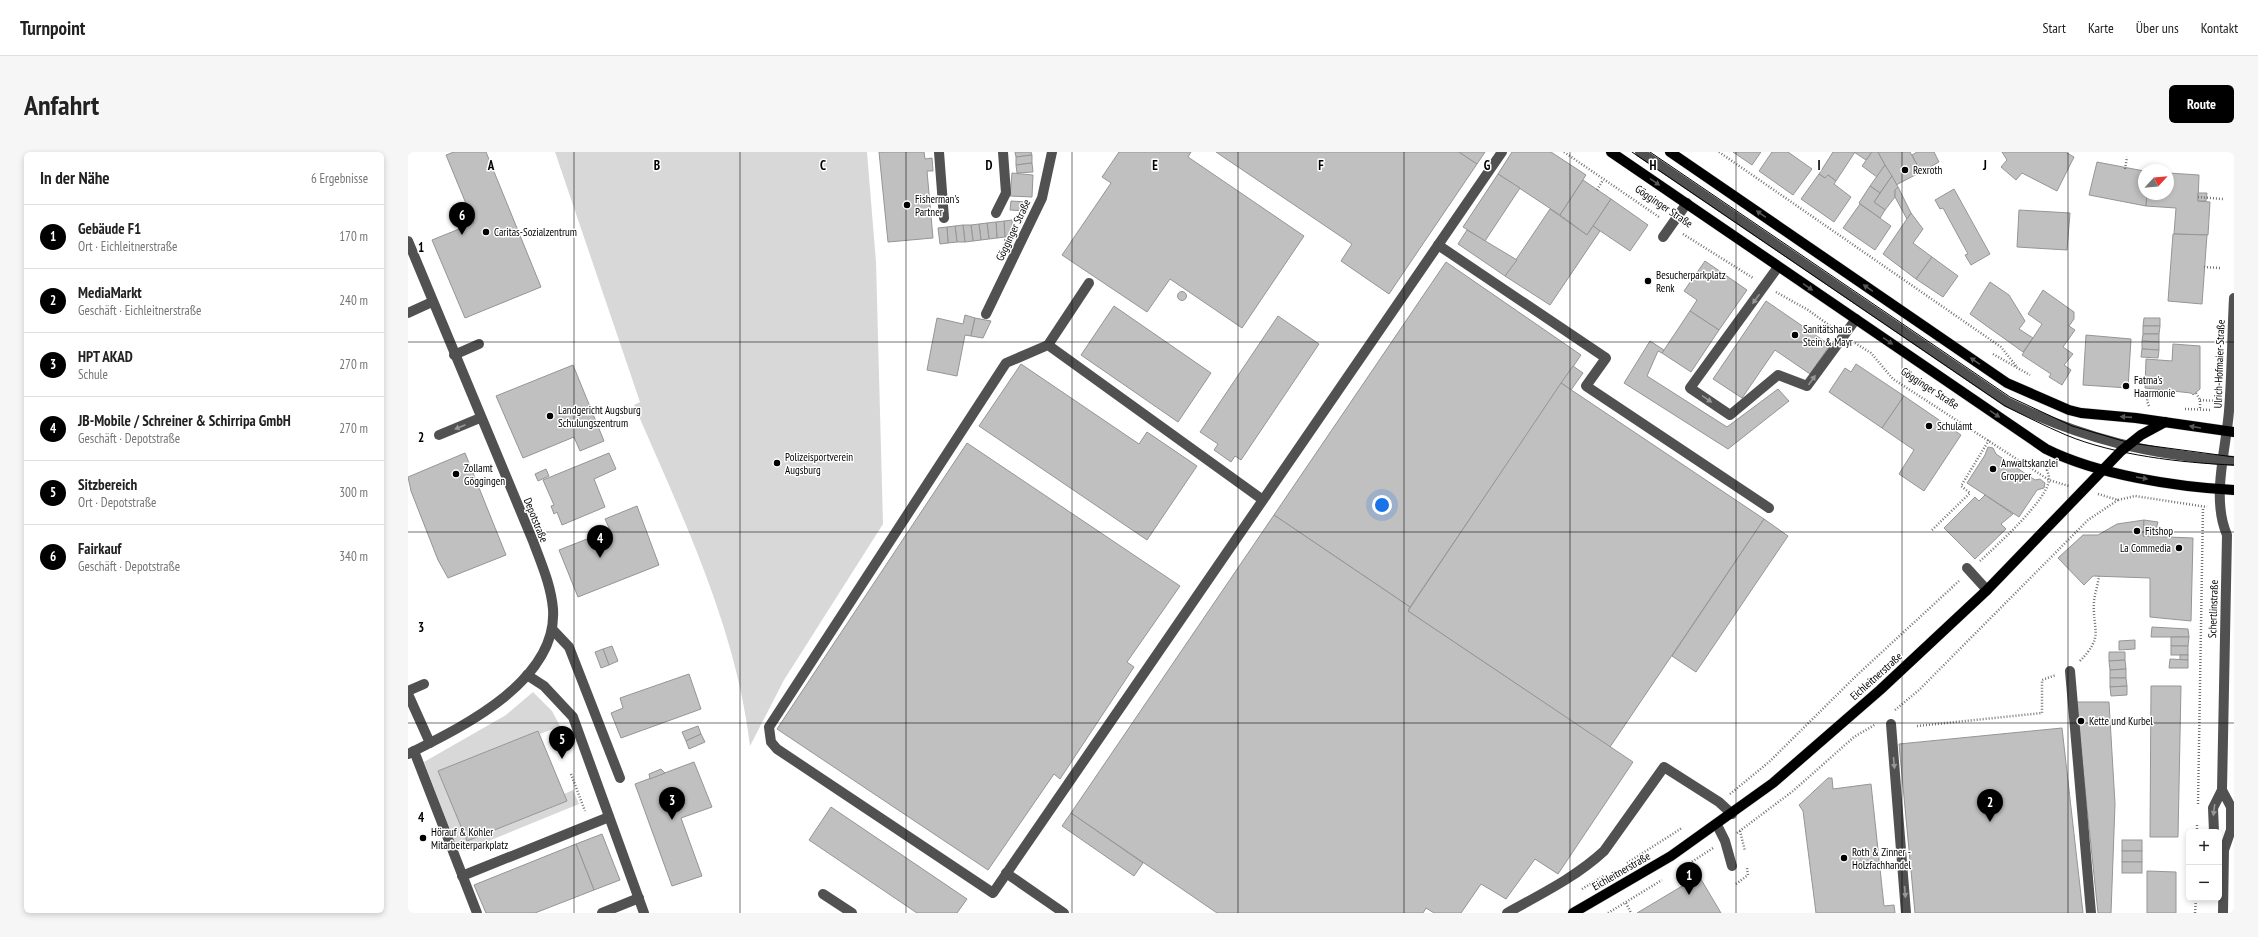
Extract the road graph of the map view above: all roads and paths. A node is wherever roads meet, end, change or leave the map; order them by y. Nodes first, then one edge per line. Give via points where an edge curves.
1 (939, 152) edge
2 (1003, 152) edge
3 (1052, 152) edge
4 (1502, 152) edge
5 (1564, 152) edge
6 (1611, 152) edge
7 (1640, 152) edge
8 (1670, 152) edge
9 (1719, 152) edge
10 (2127, 157) dead end
11 (2125, 169) dead end
12 (1603, 180) junction
13 (1597, 190) dead end
14 (2198, 197) dead end
15 (2223, 199) dead end
16 (1687, 203) junction
17 (996, 213) dead end
18 (944, 218) dead end
19 (1671, 226) junction
20 (1664, 237) dead end
21 (408, 241) edge
22 (1438, 244) junction
23 (1778, 267) junction
24 (2204, 267) dead end
25 (2220, 268) dead end
26 (1089, 283) dead end
27 (1765, 286) junction
28 (2234, 298) edge
29 (432, 302) junction
30 (408, 314) edge
31 (986, 314) dead end
32 (1856, 319) junction
33 (1844, 336) junction
34 (479, 344) dead end
35 (1048, 345) junction
36 (454, 354) junction
37 (2032, 376) dead end
38 (2149, 389) dead end
39 (2196, 393) dead end
40 (2146, 401) dead end
41 (2143, 407) dead end
42 (2156, 408) dead end
43 (2178, 408) dead end
44 (2200, 409) junction
45 (2212, 410) dead end
46 (480, 418) junction
47 (2164, 422) junction
48 (2230, 432) edge
49 (439, 435) dead end
50 (1989, 440) junction
51 (2126, 447) junction
52 (2223, 460) junction
53 (2020, 461) junction
54 (2234, 461) edge
55 (2016, 467) dead end
56 (2104, 469) junction
57 (2049, 480) junction
58 (2084, 490) junction
59 (2221, 490) junction
60 (2234, 490) edge
61 (1263, 500) junction
62 (2202, 507) junction
63 (1769, 508) dead end
64 (2212, 508) dead end
65 (1932, 530) dead end
66 (1968, 570) junction
67 (2099, 576) dead end
68 (1986, 590) junction
69 (552, 629) junction
70 (2070, 671) junction
71 (527, 675) junction
72 (424, 684) dead end
73 (408, 691) edge
74 (408, 694) edge
75 (1891, 724) dead end
76 (1917, 726) dead end
77 (430, 743) junction
78 (411, 752) edge
79 (570, 774) dead end
80 (620, 778) dead end
81 (2222, 790) junction
82 (579, 795) dead end
83 (1719, 802) junction
84 (2198, 812) dead end
85 (1732, 814) junction
86 (609, 817) junction
87 (2197, 820) dead end
88 (1688, 825) dead end
89 (1717, 825) junction
90 (2197, 829) edge
91 (2214, 829) edge
92 (2222, 846) edge
93 (2224, 850) junction
94 (1625, 864) dead end
95 (1732, 866) dead end
96 (1611, 872) dead end
97 (1006, 873) junction
98 (462, 876) junction
99 (1578, 891) dead end
100 (823, 894) dead end
101 (639, 898) junction
102 (2196, 901) edge
103 (1626, 903) dead end
104 (477, 913) edge
105 (602, 913) edge
106 (644, 913) edge
107 (852, 913) edge
108 (1064, 913) edge
109 (1507, 913) edge
110 (1573, 913) edge
111 (1631, 913) edge
112 (1906, 913) edge
113 (2091, 913) edge
114 (2195, 913) edge
115 (2223, 913) edge

1 - 18 street via 944,169
2 - 17 street via 1001,164 1006,193
3 - 31 street, Gögginger Straße via 1042,198
4 - 22 street
5 - 12 path, Gögginger Straße
6 -> 16 main road, Gögginger Straße
7 - 51 street via 2007,402 2070,430
47 -> 8 main road via 2068,410 2007,383
9 - 37 path via 2001,347 2019,369
10 - 11 path
12 - 13 path
12 - 19 path, Gögginger Straße
14 - 15 path
16 - 19 street
16 - 23 main road, Gögginger Straße
19 - 20 street
19 - 27 path, Gögginger Straße
21 - 29 street, Depotstraße
22 - 61 street
22 - 63 street via 1606,358 1586,386
23 - 27 street
23 -> 32 main road, Gögginger Straße
24 - 25 path
26 - 35 street
27 - 33 path, Gögginger Straße via 1808,310
27 -> 33 street via 1690,388 1730,415 1778,375 1807,386
28 - 48 street, Ulrich-Hofmaier-Straße
29 - 30 street
29 - 36 street, Depotstraße
32 - 33 street
32 -> 56 main road, Gögginger Straße via 2046,449
33 - 50 path, Gögginger Straße via 1871,353 1894,379
34 - 36 street
35 - 61 street
35 - 97 street via 1006,363 769,727 771,742 777,749 993,893
36 - 46 street, Depotstraße
38 - 40 path
39 - 44 path via 2200,400
41 - 42 path
43 - 44 path
44 - 45 path
46 -> 49 street
46 - 69 street, Depotstraße via 527,526 549,587 553,609
48 -> 47 main road
47 - 51 main road, Eichleitnerstraße
48 - 52 street, Schertlinstraße
50 - 53 path, Gögginger Straße
50 - 65 path via 1961,486 1970,493
51 - 52 street via 2173,456
51 - 56 main road, Eichleitnerstraße
52 - 54 street
52 - 59 street, Schertlinstraße
53 - 55 path
53 - 57 path, Gögginger Straße
56 - 58 main road, Eichleitnerstraße
56 -> 59 main road, Gögginger Straße via 2140,478
57 - 58 path, Gögginger Straße
57 - 66 path, Eichleitnerstraße via 2045,491 2024,518
58 - 62 path, Gögginger Straße via 2118,500 2135,496
58 - 68 main road, Eichleitnerstraße
59 - 60 main road, Gögginger Straße
59 - 81 street, Schertlinstraße via 2223,526 2228,536
61 - 97 street
62 - 64 path, Gögginger Straße
62 - 84 path
66 - 68 street
66 - 83 path, Eichleitnerstraße via 1769,762
67 - 70 path via 2094,601 2097,639 2089,652
68 - 85 main road, Eichleitnerstraße via 1880,690 1774,783
69 - 71 street, Depotstraße via 542,652
69 - 80 street via 569,647
70 - 76 path via 2042,680 2042,713
70 - 113 street
71 - 77 street, Depotstraße via 511,692
71 - 86 street via 544,686 573,717
72 - 73 street
74 - 77 street
75 -> 112 street
77 - 78 street, Depotstraße
78 - 98 street
79 - 82 path
81 -> 91 street, Schertlinstraße via 2213,808
81 - 93 street, Schertlinstraße via 2231,806 2232,830
83 - 85 street
83 - 109 street via 1664,767 1604,851 1566,880
85 - 89 main road, Eichleitnerstraße
86 - 98 street
86 - 101 street
87 - 90 path
88 - 94 path, Eichleitnerstraße
89 - 95 street via 1725,841
89 - 110 main road, Eichleitnerstraße via 1671,856
92 - 93 street, Schertlinstraße
93 - 115 street, Schertlinstraße
96 - 99 path, Eichleitnerstraße
97 - 108 street
98 - 104 street
100 - 107 street
101 - 105 street
101 - 106 street
102 - 114 path
103 - 111 path

